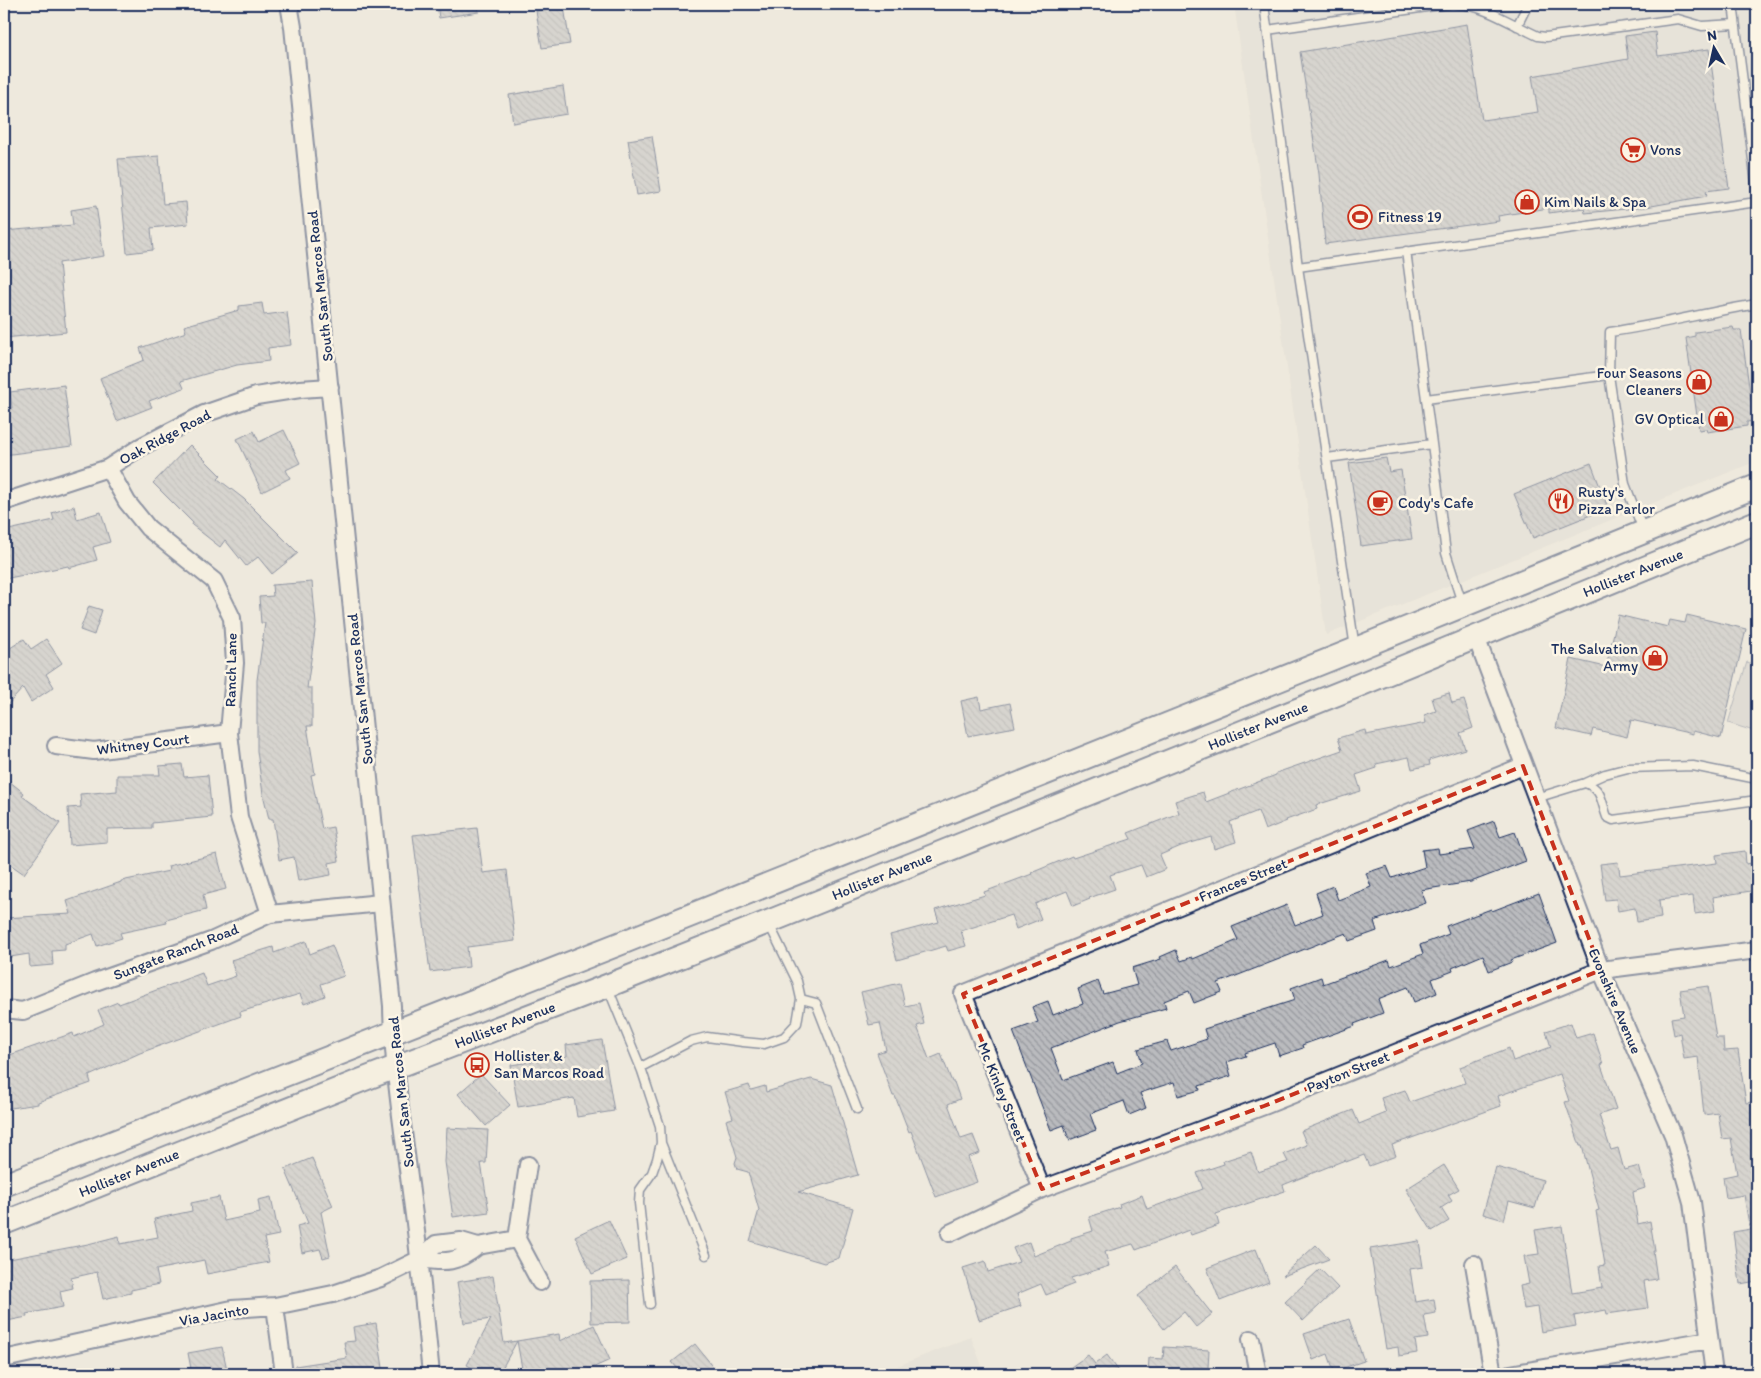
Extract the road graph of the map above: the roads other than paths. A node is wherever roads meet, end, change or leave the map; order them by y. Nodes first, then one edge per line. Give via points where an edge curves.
1 (289, 4) edge
2 (1264, 4) edge
3 (1448, 4) edge
4 (1457, 4) edge
5 (1528, 4) edge
6 (1733, 4) edge
7 (1735, 24) junction
8 (1517, 26) junction
9 (1267, 30) junction
10 (1757, 191) edge
11 (1757, 202) edge
12 (1406, 252) junction
13 (1298, 267) junction
14 (1757, 304) edge
15 (1609, 375) junction
16 (330, 387) junction
17 (1426, 399) junction
18 (1432, 444) junction
19 (1327, 458) junction
20 (108, 468) junction
21 (1757, 486) edge
22 (4, 502) edge
23 (1757, 522) edge
24 (1644, 531) junction
25 (1462, 605) junction
26 (1476, 637) junction
27 (1356, 649) junction
28 (229, 733) junction
29 (56, 746) dead end
30 (1523, 766) junction
31 (1757, 779) edge
32 (1585, 783) junction
33 (1536, 798) junction
34 (1757, 800) edge
35 (381, 904) junction
36 (270, 914) junction
37 (768, 922) junction
38 (1757, 950) edge
39 (1601, 970) junction
40 (607, 986) junction
41 (963, 994) joint
42 (801, 999) junction
43 (4, 1009) edge
44 (393, 1033) junction
45 (396, 1067) junction
46 (640, 1067) junction
47 (857, 1109) dead end
48 (661, 1143) junction
49 (528, 1165) dead end
50 (4, 1184) edge
51 (1042, 1189) junction
52 (4, 1223) edge
53 (950, 1233) dead end
54 (517, 1239) junction
55 (706, 1255) dead end
56 (420, 1259) junction
57 (1474, 1264) dead end
58 (540, 1282) dead end
59 (650, 1304) dead end
60 (275, 1306) junction
61 (1251, 1339) dead end
62 (1709, 1340) junction
63 (4, 1359) edge
64 (284, 1374) edge
65 (431, 1374) edge
66 (1258, 1374) edge
67 (1493, 1374) edge
68 (1510, 1374) edge
69 (1714, 1374) edge

1 - 16 street, South San Marcos Road
2 - 9 lane
3 - 9 lane
4 - 8 lane via 1480,8
5 - 8 lane
6 - 7 lane
7 - 8 lane via 1702,26 1678,19 1546,37
7 - 10 lane
9 - 13 lane
11 - 12 lane
12 - 13 lane
12 - 17 lane
13 - 19 lane
14 - 15 lane via 1610,332
15 - 17 lane
15 - 24 lane via 1626,484
16 - 20 street, Oak Ridge Road via 256,396 204,414 142,446
16 - 35 street, South San Marcos Road
17 - 18 lane
18 - 19 lane
18 - 25 lane via 1446,553
19 - 27 lane
20 - 22 street, Oak Ridge Road
20 - 28 street, Ranch Lane via 127,502 148,528 214,581 232,618 235,664
21 - 24 main road
23 - 26 main road, Hollister Avenue
24 - 25 main road
25 - 27 main road
26 - 30 street, Evonshire Avenue
26 - 37 main road, Hollister Avenue
27 - 44 main road
28 - 29 street, Whitney Court via 94,751
28 - 36 street, Ranch Lane via 238,817
30 - 33 street, Evonshire Avenue
30 - 41 street, Frances Street
31 - 32 lane via 1693,766 1654,766 1628,768
32 - 33 lane
32 - 34 lane via 1594,786 1600,794 1607,818 1613,820
33 - 39 street, Evonshire Avenue
35 - 36 street, Sungate Ranch Road
35 - 44 street, South San Marcos Road
36 - 43 street, Sungate Ranch Road via 212,941 23,1011
37 - 40 main road, Hollister Avenue
37 - 42 lane via 798,981
38 - 39 street, Payton Street
39 - 51 street, Payton Street via 1264,1106
39 - 62 street, Evonshire Avenue via 1673,1135 1692,1202
40 - 45 main road, Hollister Avenue
40 - 46 lane
41 - 51 street, Mc Kinley Street
42 - 46 lane via 797,1023 784,1037 764,1044 706,1037 690,1041
42 - 47 lane via 816,1003
44 - 45 street, South San Marcos Road
44 - 50 main road
45 - 52 main road, Hollister Avenue
45 - 56 street, South San Marcos Road
46 - 48 lane via 654,1104
48 - 55 lane
48 - 59 lane via 652,1173 640,1190 639,1203
49 - 54 street
51 - 53 street, Payton Street
54 - 56 street via 478,1246 463,1258 438,1262
54 - 58 street
56 - 60 street, Via Jacinto via 381,1278 333,1294
56 - 65 street, South San Marcos Road
57 - 67 street
60 - 63 street, Via Jacinto via 232,1309
60 - 64 street
61 - 66 street
62 - 68 street
62 - 69 street, Evonshire Avenue

